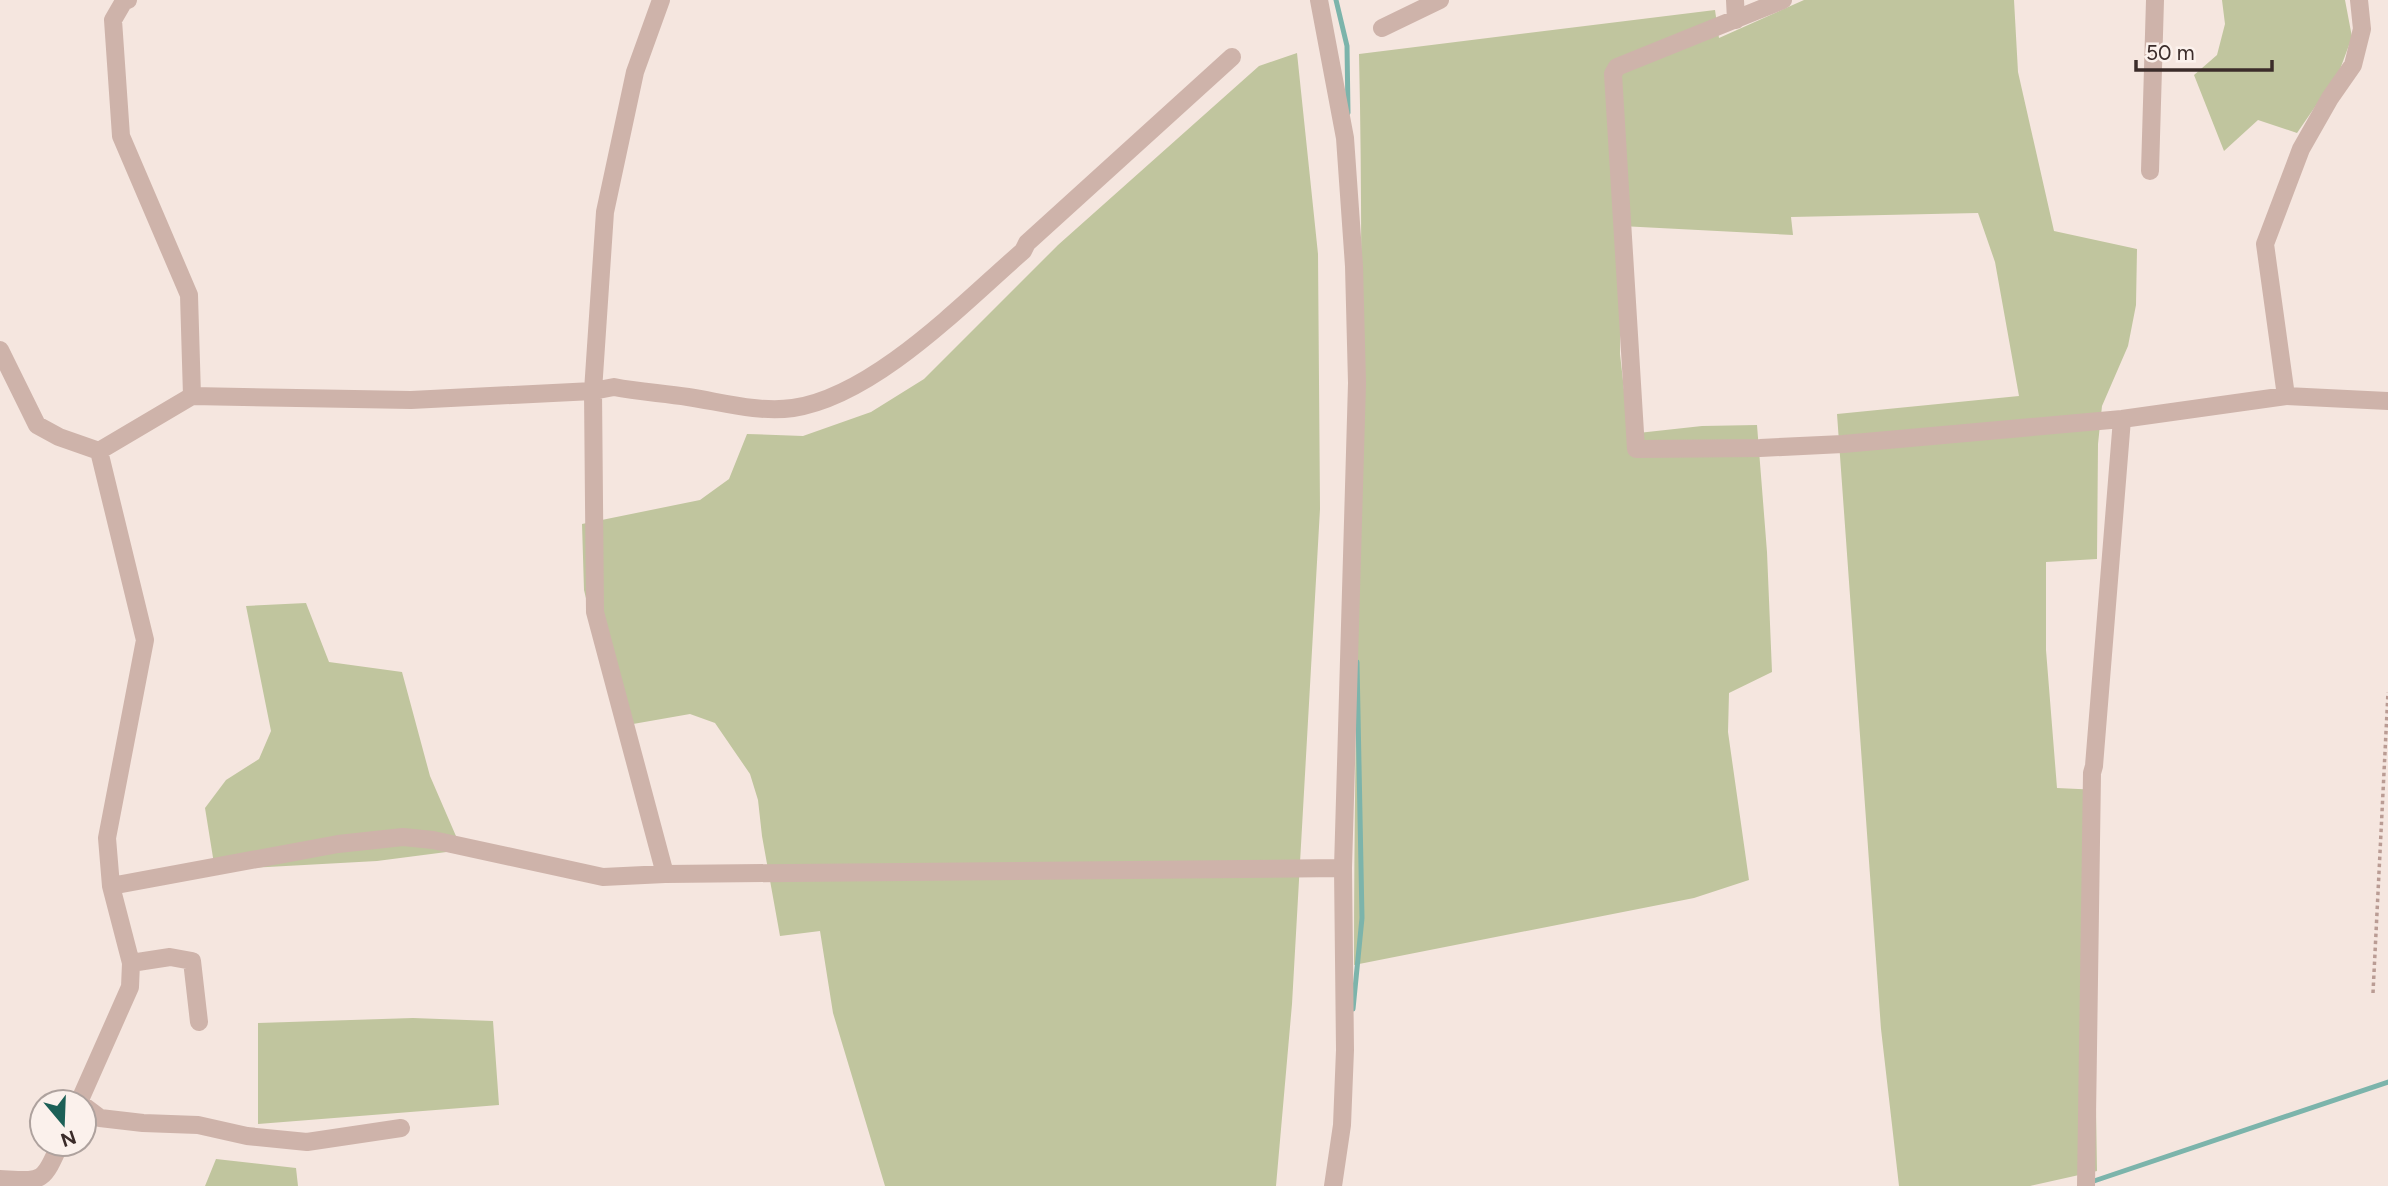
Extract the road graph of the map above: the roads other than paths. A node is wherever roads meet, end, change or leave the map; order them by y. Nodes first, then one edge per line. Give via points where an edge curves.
1 (128, 0) edge
2 (662, 0) edge
3 (1320, 0) edge
4 (1440, 0) edge
5 (1734, 0) edge
6 (1783, 0) edge
7 (2155, 0) edge
8 (2359, 0) edge
9 (1736, 20) junction
10 (1382, 28) dead end
11 (1232, 57) dead end
12 (2150, 171) dead end
13 (0, 349) edge
14 (593, 391) junction
15 (192, 396) junction
16 (2286, 396) junction
17 (2388, 401) edge
18 (2122, 419) junction
19 (99, 451) junction
20 (1343, 868) junction
21 (666, 874) junction
22 (111, 886) junction
23 (131, 963) junction
24 (199, 1022) dead end
25 (85, 1088) edge
26 (98, 1116) edge
27 (401, 1128) dead end
28 (54, 1158) edge
29 (0, 1179) edge
30 (1333, 1186) edge
31 (2086, 1186) edge

1 - 15 street via 113,20 121,136 189,295
2 - 14 street via 635,72 605,212
3 - 20 street via 1345,138 1354,266 1357,383
4 - 10 street
5 - 9 street
6 - 9 street
7 - 12 street
8 - 16 street via 2362,29 2353,65 2301,149 2265,244
9 - 18 street via 1617,67 1613,74 1636,449 1843,444
11 - 14 street via 1023,251 905,353 832,398 793,408 766,408 614,387
13 - 19 street via 37,425
14 - 15 street via 411,400
14 - 21 street via 595,612
15 - 19 street
16 - 17 street
16 - 18 street
18 - 31 street via 2092,774
19 - 22 street via 145,640 107,838
20 - 21 street
20 - 30 street via 1345,1050 1342,1125
21 - 22 street via 603,877 403,837 338,844
22 - 23 street
23 - 24 street via 170,957 192,961
23 - 25 street via 130,987
26 - 27 street via 198,1125 307,1142
28 - 29 street via 47,1174 34,1181

